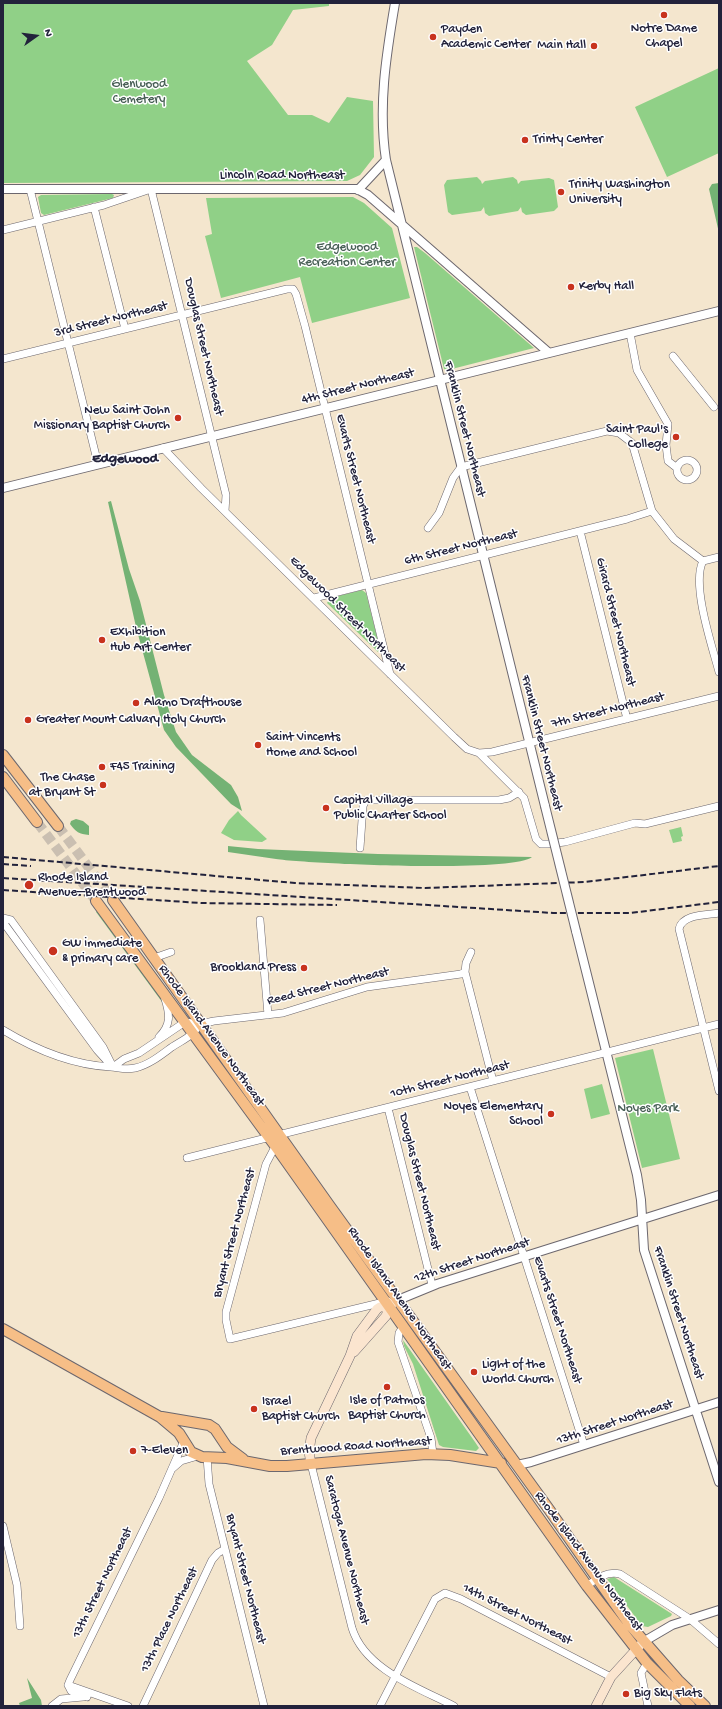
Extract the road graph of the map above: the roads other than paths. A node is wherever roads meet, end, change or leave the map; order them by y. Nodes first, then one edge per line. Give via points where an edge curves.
1 (395, 3) edge
2 (386, 160) junction
3 (30, 189) junction
4 (151, 189) junction
5 (3, 190) edge
6 (358, 190) junction
7 (94, 207) junction
8 (37, 221) junction
9 (401, 224) junction
10 (3, 230) edge
11 (294, 291) joint
12 (719, 311) edge
13 (182, 315) junction
14 (125, 329) junction
15 (630, 333) junction
16 (68, 343) junction
17 (548, 352) junction
18 (673, 356) dead end
19 (3, 359) edge
20 (439, 379) junction
21 (714, 407) dead end
22 (325, 408) junction
23 (211, 436) junction
24 (163, 448) junction
25 (98, 464) junction
26 (461, 467) junction
27 (677, 468) dead end
28 (3, 488) edge
29 (225, 511) junction
30 (652, 511) junction
31 (428, 528) dead end
32 (580, 531) junction
33 (482, 555) junction
34 (719, 557) edge
35 (703, 561) junction
36 (369, 584) junction
37 (314, 598) junction
38 (719, 672) edge
39 (390, 674) junction
40 (719, 696) edge
41 (627, 719) junction
42 (528, 743) junction
43 (479, 753) junction
44 (3, 755) edge
45 (3, 777) edge
46 (519, 792) junction
47 (719, 806) edge
48 (37, 822) tunnel mouth
49 (58, 826) tunnel mouth
50 (360, 848) dead end
51 (113, 900) tunnel mouth
52 (96, 901) tunnel mouth
53 (719, 913) edge
54 (3, 918) edge
55 (260, 920) dead end
56 (3, 922) edge
57 (171, 952) dead end
58 (471, 952) dead end
59 (154, 958) junction
60 (465, 972) junction
61 (162, 990) junction
62 (268, 1015) junction
63 (185, 1022) junction
64 (200, 1024) junction
65 (719, 1024) edge
66 (703, 1028) junction
67 (3, 1030) edge
68 (194, 1034) junction
69 (151, 1045) junction
70 (606, 1052) junction
71 (113, 1067) junction
72 (493, 1081) junction
73 (470, 1087) junction
74 (719, 1091) edge
75 (388, 1108) junction
76 (274, 1137) junction
77 (276, 1147) junction
78 (187, 1158) dead end
79 (719, 1195) edge
80 (641, 1219) junction
81 (524, 1256) junction
82 (432, 1285) junction
83 (398, 1300) junction
84 (387, 1304) junction
85 (403, 1327) junction
86 (3, 1329) edge
87 (719, 1402) edge
88 (696, 1410) junction
89 (160, 1417) junction
90 (192, 1423) junction
91 (183, 1440) junction
92 (222, 1440) junction
93 (584, 1445) junction
94 (434, 1454) junction
95 (207, 1457) junction
96 (245, 1461) junction
97 (499, 1463) junction
98 (311, 1464) junction
99 (517, 1465) junction
100 (171, 1472) junction
101 (719, 1482) edge
102 (3, 1526) edge
103 (567, 1534) junction
104 (556, 1542) junction
105 (225, 1549) junction
106 (597, 1578) junction
107 (587, 1586) junction
108 (719, 1610) edge
109 (690, 1619) junction
110 (20, 1626) dead end
111 (719, 1644) edge
112 (640, 1645) junction
113 (647, 1663) junction
114 (396, 1675) junction
115 (611, 1677) junction
116 (68, 1685) junction
117 (97, 1696) junction
118 (87, 1697) junction
119 (53, 1705) edge
120 (128, 1706) edge
121 (143, 1706) edge
122 (264, 1706) edge
123 (380, 1706) edge
124 (454, 1706) edge
125 (596, 1706) edge
126 (648, 1706) edge
127 (690, 1706) edge
128 (705, 1706) edge

1 - 2 street, Franklin Street Northeast via 382,94
2 - 6 street
2 - 9 street, Franklin Street Northeast
3 - 4 street, Lincoln Road Northeast
3 - 5 street, Lincoln Road Northeast
3 - 8 street
4 - 6 street, Lincoln Road Northeast
4 - 7 street
4 - 13 street, Douglas Street Northeast
6 - 9 street, Lincoln Road Northeast
7 - 8 street
7 - 14 street
8 - 10 street
8 - 16 street
9 - 17 street, Lincoln Road Northeast
9 - 20 street, Franklin Street Northeast
11 - 13 street, 3rd Street Northeast via 287,288
11 - 22 street, Evarts Street Northeast
12 - 15 street, 4th Street Northeast
13 - 14 street, 3rd Street Northeast
13 - 23 street, Douglas Street Northeast
14 - 16 street, 3rd Street Northeast
15 - 17 street, 4th Street Northeast
15 - 27 street via 637,370 668,424 668,461
16 - 19 street, 3rd Street Northeast
16 - 25 street
17 - 20 street, 4th Street Northeast
18 - 21 street
20 - 22 street, 4th Street Northeast
20 - 26 street, Franklin Street Northeast
22 - 23 street, 4th Street Northeast
22 - 36 street, Evarts Street Northeast
23 - 24 street, 4th Street Northeast
23 - 29 street, Douglas Street Northeast via 226,494
24 - 25 street, 4th Street Northeast
24 - 29 street, Edgewood Street Northeast
25 - 28 street, 4th Street Northeast
26 - 30 street via 604,431 614,431 632,443
26 - 31 street via 439,513
26 - 33 street, Franklin Street Northeast
29 - 37 street, Edgewood Street Northeast
30 - 32 street, 6th Street Northeast
30 - 35 street via 674,539
32 - 33 street, 6th Street Northeast
32 - 41 street, Girard Street Northeast
33 - 36 street, 6th Street Northeast
33 - 42 street, Franklin Street Northeast
34 - 35 street
35 - 38 street via 699,569 703,607
36 - 37 street, 6th Street Northeast
36 - 39 street, Evarts Street Northeast
37 - 39 street, Edgewood Street Northeast
39 - 43 street, Edgewood Street Northeast via 464,747
40 - 41 street, 7th Street Northeast
41 - 42 street, 7th Street Northeast
42 - 43 street, 7th Street Northeast
42 - 70 street, Franklin Street Northeast, bridge
43 - 46 street, Edgewood Street Northeast
44 - 49 main road
45 - 48 main road
46 - 47 street, Edgewood Street Northeast via 526,803 536,839 541,844 635,823 645,824
46 - 50 street via 499,800 366,800 363,803
51 - 59 main road, Rhode Island Avenue Northeast
52 - 61 main road, Rhode Island Avenue Northeast
53 - 66 street via 687,919 681,922 680,929
54 - 71 street via 11,920 103,1047
55 - 62 street
56 - 71 street via 97,1050
57 - 59 street
58 - 60 street
59 - 64 main road, Rhode Island Avenue Northeast
60 - 62 street, Reed Street Northeast via 367,987 292,1011
60 - 72 street
61 - 63 main road, Rhode Island Avenue Northeast
61 - 69 street via 169,1019 163,1033
62 - 64 street, Reed Street Northeast
63 - 64 street, Reed Street Northeast
63 - 68 main road, Rhode Island Avenue Northeast
63 - 69 street
64 - 68 street
64 - 76 main road, Rhode Island Avenue Northeast
65 - 66 street, 10th Street Northeast
66 - 70 street, 10th Street Northeast
66 - 74 street
67 - 71 street via 54,1055 98,1067
68 - 71 street via 147,1064 124,1070
68 - 76 main road, Rhode Island Avenue Northeast
69 - 71 street
70 - 72 street, 10th Street Northeast
70 - 80 street, Franklin Street Northeast via 637,1175
72 - 73 street, 10th Street Northeast
73 - 75 street, 10th Street Northeast
73 - 81 street, Evarts Street Northeast
75 - 76 street, 10th Street Northeast
75 - 82 street, Douglas Street Northeast
76 - 77 main road, Rhode Island Avenue Northeast
76 - 78 street, 10th Street Northeast
76 - 83 main road, Rhode Island Avenue Northeast
77 - 84 main road, Rhode Island Avenue Northeast
77 - 84 street, Bryant Street Northeast via 266,1164 226,1312 230,1339
79 - 80 street, 12th Street Northeast
80 - 81 street, 12th Street Northeast
80 - 88 street, Franklin Street Northeast via 648,1265
81 - 82 street, 12th Street Northeast
81 - 93 street, Evarts Street Northeast
82 - 83 street, 12th Street Northeast
83 - 84 main road, Saratoga Avenue Northeast
83 - 99 main road, Rhode Island Avenue Northeast
84 - 85 main road, Rhode Island Avenue Northeast
84 - 98 main road, Saratoga Avenue Northeast via 386,1316 350,1356 311,1438
85 - 94 street via 398,1342 429,1431
85 - 97 main road, Rhode Island Avenue Northeast
86 - 89 main road
87 - 88 street, 13th Street Northeast
88 - 93 street, 13th Street Northeast
88 - 101 street, Franklin Street Northeast
89 - 90 main road
89 - 91 main road
90 - 91 main road
90 - 92 main road via 210,1425
91 - 95 main road via 190,1450
91 - 100 street, 13th Street Northeast
92 - 95 main road via 220,1450
92 - 96 main road, Brentwood Road Northeast
93 - 99 street, 13th Street Northeast
94 - 97 main road, Brentwood Road Northeast via 464,1456
94 - 98 main road, Brentwood Road Northeast
95 - 96 main road, Brentwood Road Northeast
95 - 100 street, 13th Street Northeast via 178,1463
95 - 105 street, Bryant Street Northeast via 208,1482
96 - 98 main road, Brentwood Road Northeast via 278,1466
97 - 99 main road, Brentwood Road Northeast
97 - 104 main road, Rhode Island Avenue Northeast
98 - 114 street, Saratoga Avenue Northeast via 355,1636 370,1658
99 - 103 main road, Rhode Island Avenue Northeast
100 - 116 street, 13th Street Northeast
102 - 110 street via 17,1585
103 - 104 main road
103 - 106 main road, Rhode Island Avenue Northeast
104 - 107 main road, Rhode Island Avenue Northeast
105 - 121 street, 13th Place Northeast via 212,1560
105 - 122 street, Bryant Street Northeast
106 - 107 street
106 - 109 street via 620,1574
106 - 112 main road, Rhode Island Avenue Northeast
107 - 112 main road, Rhode Island Avenue Northeast
108 - 109 street
109 - 111 street
109 - 112 street via 667,1628
112 - 113 main road, Rhode Island Avenue Northeast
112 - 115 main road
112 - 128 main road, Rhode Island Avenue Northeast
113 - 126 street via 641,1673
113 - 127 main road, Rhode Island Avenue Northeast
114 - 115 street, 14th Street Northeast via 435,1599 445,1593
114 - 123 street, 14th Street Northeast
114 - 124 street, Saratoga Avenue Northeast
115 - 125 main road
116 - 117 street
116 - 118 street via 75,1693
117 - 118 street
117 - 120 street
118 - 119 street via 60,1699

